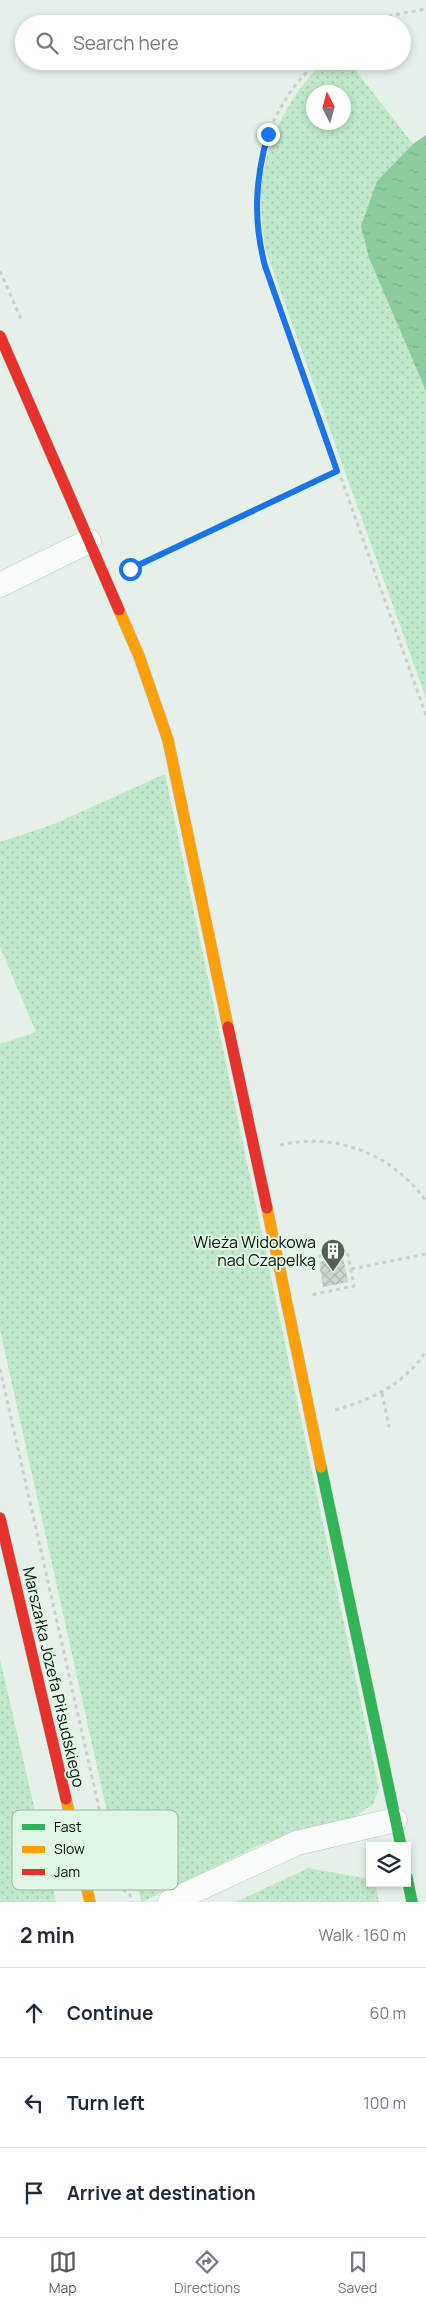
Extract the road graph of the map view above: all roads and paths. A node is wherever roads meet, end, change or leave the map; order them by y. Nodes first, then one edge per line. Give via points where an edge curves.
1 (426, 9) edge
2 (393, 15) edge
3 (310, 70) edge
4 (0, 336) edge
5 (337, 471) junction
6 (89, 541) junction
7 (130, 569) dead end
8 (0, 585) edge
9 (426, 715) edge
10 (280, 1145) dead end
11 (426, 1201) edge
12 (426, 1254) edge
13 (302, 1260) dead end
14 (351, 1269) junction
15 (310, 1295) dead end
16 (426, 1351) edge
17 (0, 1369) edge
18 (382, 1393) junction
19 (334, 1410) dead end
20 (389, 1427) dead end
21 (0, 1518) edge
22 (68, 1810) edge
23 (99, 1810) edge
24 (395, 1820) junction
25 (400, 1842) edge
26 (409, 1887) edge
27 (123, 1890) edge
28 (132, 1902) edge
29 (170, 1902) edge
30 (412, 1902) edge

1 - 2 path
3 - 5 path via 294,88 268,134 256,186 256,213 258,240 265,266
4 - 6 street
5 - 7 path
5 - 9 path
6 - 8 street
6 - 24 street via 139,656 168,740
10 - 11 path via 330,1142 368,1153 402,1174
12 - 14 path
13 - 14 path via 347,1250
14 - 15 path via 354,1286
16 - 18 path via 411,1370
17 - 23 path
18 - 19 path
18 - 20 path
21 - 22 street, Marszałka Józefa Piłsudskiego
24 - 25 street
24 - 29 street via 297,1843
26 - 30 street
27 - 28 path

